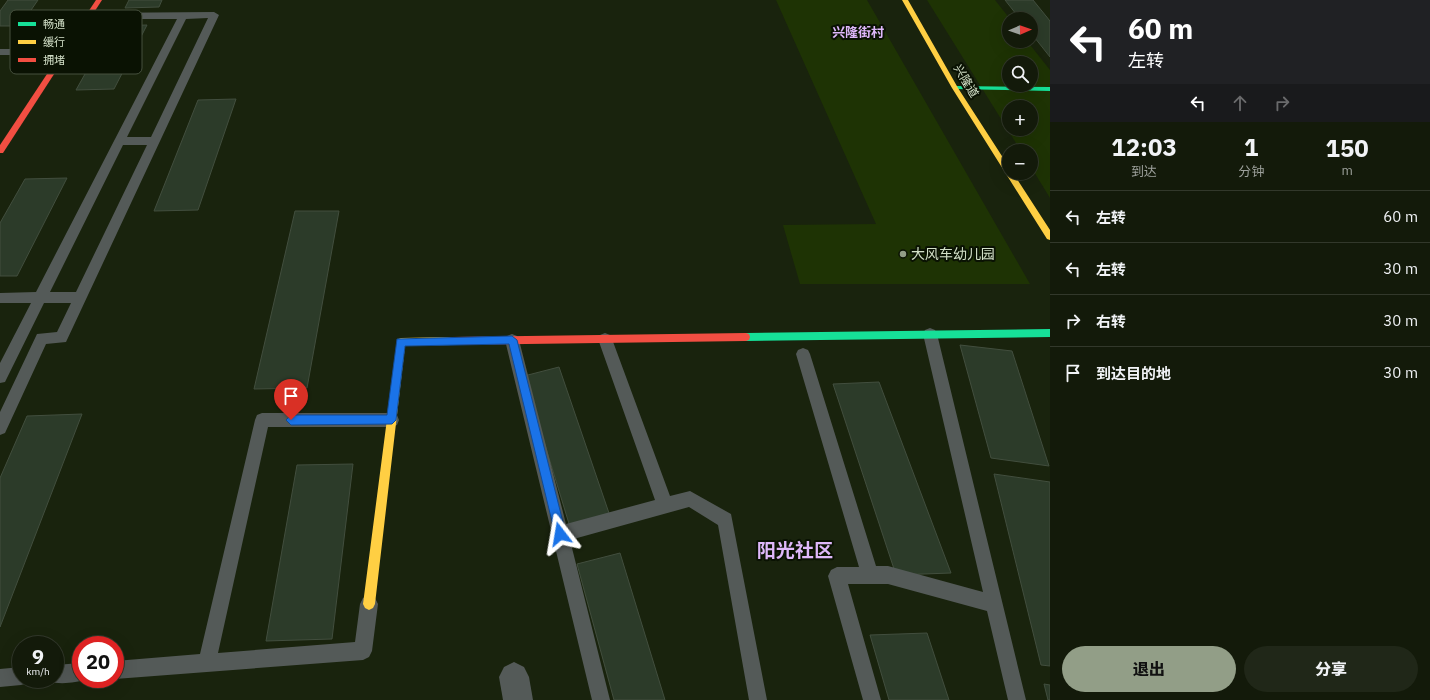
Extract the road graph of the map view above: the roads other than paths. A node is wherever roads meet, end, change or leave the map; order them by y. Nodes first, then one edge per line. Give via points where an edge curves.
1 (99, 0) edge
2 (905, 0) edge
3 (92, 10) edge
4 (142, 16) edge
5 (183, 16) junction
6 (51, 74) edge
7 (955, 88) junction
8 (1050, 89) edge
9 (120, 140) junction
10 (154, 141) junction
11 (0, 151) edge
12 (1002, 162) edge
13 (1013, 180) edge
14 (1050, 237) edge
15 (40, 297) junction
16 (80, 297) junction
17 (0, 298) edge
18 (1050, 332) edge
19 (930, 334) junction
20 (42, 338) junction
21 (20, 339) junction
22 (605, 339) junction
23 (512, 340) junction
24 (803, 354) dead end
25 (0, 377) edge
26 (392, 420) junction
27 (0, 428) edge
28 (664, 506) junction
29 (560, 534) junction
30 (870, 575) junction
31 (369, 604) joint
32 (995, 604) junction
33 (207, 663) junction
34 (124, 669) edge
35 (12, 677) edge
36 (0, 678) edge
37 (601, 700) edge
38 (758, 700) edge
39 (872, 700) edge
40 (1018, 700) edge

1 - 3 street
2 - 7 street, 兴隆道
4 - 5 lane
5 - 9 lane
5 - 10 lane via 214,16
6 - 11 street
7 - 8 street
7 - 12 street, 兴隆道
9 - 10 lane
9 - 15 lane
10 - 16 lane
13 - 14 street, 兴隆道
15 - 16 lane
15 - 17 lane
15 - 21 lane
16 - 20 lane via 61,338
18 - 19 street
19 - 22 street
19 - 32 lane
20 - 21 lane
20 - 27 lane
21 - 25 lane
22 - 23 street
22 - 28 lane
23 - 26 street via 401,342
23 - 29 lane
24 - 30 lane
26 - 31 street
26 - 33 lane via 262,420
28 - 29 lane
28 - 38 lane via 690,499 725,520
29 - 37 lane
30 - 32 lane via 888,575
30 - 39 lane via 837,576
31 - 33 lane via 363,651
32 - 40 lane
33 - 34 lane
35 - 36 lane

